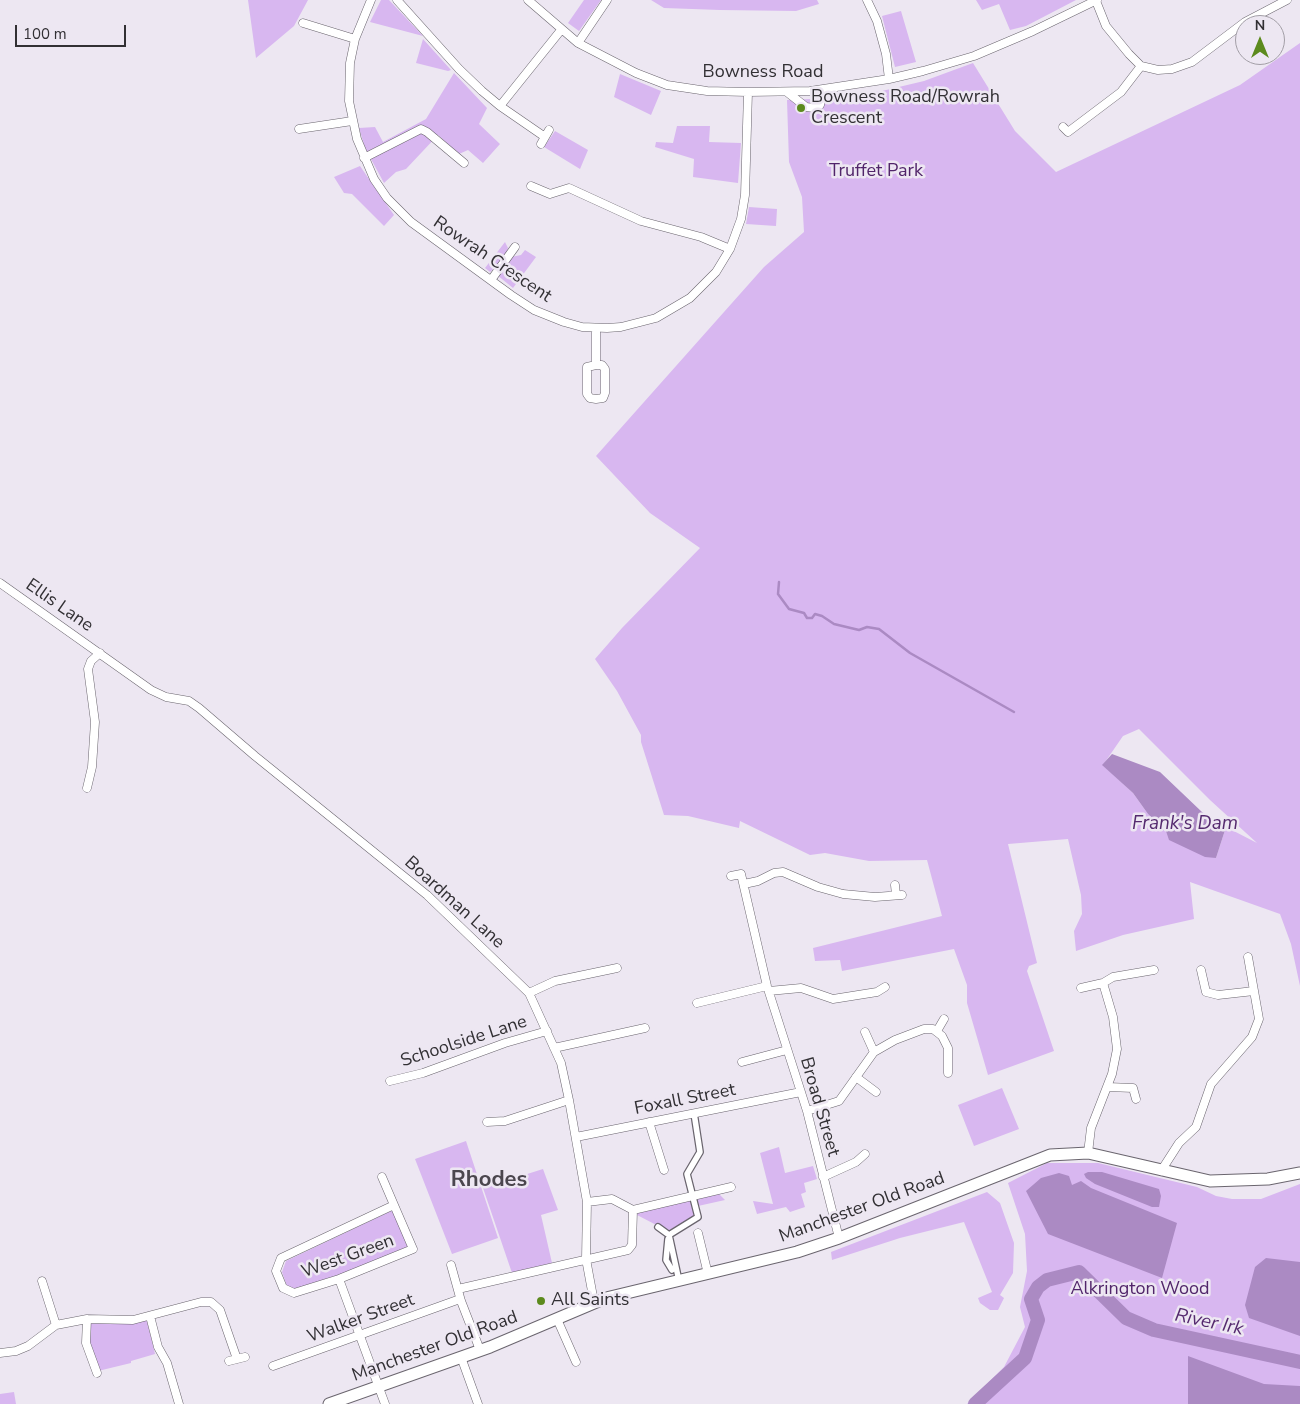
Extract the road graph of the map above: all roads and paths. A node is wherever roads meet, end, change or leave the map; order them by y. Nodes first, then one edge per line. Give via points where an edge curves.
1 (371, 0) edge
2 (397, 0) edge
3 (528, 0) edge
4 (607, 0) edge
5 (867, 0) edge
6 (1096, 0) edge
7 (1287, 0) edge
8 (303, 23) dead end
9 (561, 30) junction
10 (355, 40) junction
11 (578, 43) junction
12 (1141, 66) junction
13 (889, 80) junction
14 (823, 90) junction
15 (748, 92) junction
16 (787, 92) junction
17 (500, 106) junction
18 (352, 121) junction
19 (1063, 127) dead end
20 (299, 129) dead end
21 (545, 137) dead end
22 (364, 158) junction
23 (464, 163) dead end
24 (531, 186) dead end
25 (515, 247) dead end
26 (730, 249) junction
27 (491, 280) junction
28 (596, 328) junction
29 (596, 365) junction
30 (0, 583) edge
31 (100, 653) junction
32 (87, 788) dead end
33 (731, 876) dead end
34 (744, 884) junction
35 (895, 884) dead end
36 (1248, 957) dead end
37 (617, 968) dead end
38 (1154, 970) dead end
39 (1201, 970) dead end
40 (1102, 983) junction
41 (885, 987) dead end
42 (768, 988) junction
43 (1081, 988) dead end
44 (1254, 991) junction
45 (529, 993) junction
46 (697, 1003) dead end
47 (944, 1019) dead end
48 (645, 1028) dead end
49 (546, 1031) junction
50 (865, 1032) dead end
51 (936, 1032) junction
52 (554, 1048) junction
53 (787, 1050) junction
54 (874, 1052) junction
55 (742, 1062) dead end
56 (948, 1073) dead end
57 (856, 1077) junction
58 (390, 1081) dead end
59 (1108, 1088) junction
60 (800, 1092) junction
61 (876, 1092) dead end
62 (1136, 1099) dead end
63 (568, 1100) junction
64 (807, 1111) junction
65 (694, 1113) junction
66 (487, 1122) dead end
67 (649, 1122) junction
68 (576, 1137) junction
69 (1088, 1152) junction
70 (865, 1154) dead end
71 (664, 1170) dead end
72 (1161, 1171) junction
73 (1300, 1173) edge
74 (382, 1177) dead end
75 (823, 1177) junction
76 (731, 1187) dead end
77 (693, 1196) junction
78 (587, 1202) junction
79 (394, 1205) junction
80 (633, 1210) junction
81 (658, 1226) dead end
82 (698, 1233) dead end
83 (669, 1235) junction
84 (839, 1238) junction
85 (586, 1259) junction
86 (451, 1265) dead end
87 (672, 1270) dead end
88 (708, 1274) junction
89 (339, 1279) junction
90 (42, 1281) dead end
91 (679, 1281) junction
92 (458, 1289) junction
93 (460, 1299) junction
94 (594, 1302) junction
95 (150, 1316) junction
96 (87, 1319) junction
97 (557, 1319) junction
98 (56, 1325) junction
99 (359, 1335) junction
100 (480, 1350) junction
101 (0, 1353) edge
102 (462, 1357) junction
103 (237, 1359) dead end
104 (576, 1362) dead end
105 (272, 1366) dead end
106 (96, 1373) dead end
107 (379, 1387) junction
108 (179, 1404) edge
109 (329, 1404) edge
110 (385, 1404) edge
111 (478, 1404) edge

1 - 10 street, Rowrah Crescent
2 - 17 street via 459,69
3 - 9 street, Bowness Road
4 - 11 street
5 - 13 street via 877,21
6 - 12 street via 1106,26
6 - 13 street, Bowness Road via 974,56
7 - 12 street via 1245,22 1192,62 1172,69
8 - 10 street
9 - 11 street, Bowness Road
9 - 17 street
10 - 18 street, Rowrah Crescent via 349,83
11 - 15 street, Bowness Road via 636,73 667,84 707,91
12 - 19 street via 1121,92 1068,132
13 - 14 street, Bowness Road
14 - 16 street, Bowness Road
14 - 16 street via 820,105 814,108
15 - 16 street, Bowness Road
15 - 26 street, Rowrah Crescent via 745,195 742,219
17 - 21 street
18 - 20 street
18 - 22 street, Rowrah Crescent
22 - 23 street via 421,129
22 - 27 street, Rowrah Crescent via 374,179 397,210
24 - 26 street via 550,194 569,188 641,221 701,237
25 - 27 street
26 - 28 street, Rowrah Crescent via 716,272 682,304 640,323
27 - 28 street, Rowrah Crescent via 548,317
28 - 29 street
29 - 29 street via 606,369 605,393 603,398 596,399 587,394 588,367
30 - 31 street, Ellis Lane
31 - 32 street via 88,668 95,728
31 - 45 street, Boardman Lane via 157,694 188,701 199,708 427,896
33 - 34 street, Broad Street via 742,874
34 - 35 street via 783,872 843,894 875,897 899,895
34 - 42 street, Broad Street
36 - 44 street
37 - 45 street via 555,981
38 - 40 street via 1112,977
39 - 44 street via 1206,992 1218,995
40 - 43 street
40 - 59 street via 1113,1017 1116,1041 1115,1063
41 - 42 street via 877,992 833,999 801,988
42 - 46 street
42 - 53 street, Broad Street
44 - 72 street via 1259,1019 1252,1037 1211,1084 1196,1127 1179,1143
45 - 49 street, Boardman Lane
47 - 51 street
48 - 52 street
49 - 52 street, Boardman Lane
49 - 58 street, Schoolside Lane
50 - 54 street
51 - 54 street via 924,1029
51 - 56 street via 948,1048
52 - 63 street, Boardman Lane
53 - 55 street
53 - 60 street, Broad Street
54 - 57 street
57 - 61 street
57 - 64 street via 839,1101
59 - 62 street via 1133,1088
59 - 69 street via 1091,1128
60 - 64 street, Broad Street
60 - 65 street, Foxall Street
63 - 66 street via 505,1121
63 - 68 street, Boardman Lane
64 - 75 street, Broad Street
65 - 67 street, Foxall Street
65 - 77 street via 700,1152 687,1174
67 - 68 street, Foxall Street
67 - 71 street
68 - 78 street, Boardman Lane
69 - 72 main road, Manchester Old Road
69 - 84 main road, Manchester Old Road via 1060,1153 1041,1159
70 - 75 street via 856,1162
72 - 73 main road, Manchester Old Road via 1210,1181 1268,1179
74 - 79 street, West Green
75 - 84 street, Broad Street
76 - 77 street
77 - 80 street
77 - 83 street via 698,1217
78 - 80 street via 612,1200
78 - 85 street, Boardman Lane
79 - 89 street, West Green via 413,1249
79 - 89 street, West Green via 281,1258 276,1271 283,1288 294,1293
80 - 85 street via 632,1245 628,1250
81 - 83 street
82 - 88 street
83 - 87 street via 666,1260
83 - 91 street
84 - 88 main road, Manchester Old Road
85 - 92 street
85 - 94 street, Boardman Lane
86 - 92 street
88 - 91 main road, Manchester Old Road
89 - 99 street
90 - 98 street
91 - 94 main road, Manchester Old Road
92 - 93 street
93 - 99 street, Walker Street
93 - 100 street
94 - 97 main road, Manchester Old Road
95 - 96 street via 125,1320
95 - 103 street via 211,1302 220,1310
95 - 108 street
96 - 98 street
96 - 106 street via 86,1343
97 - 100 main road, Manchester Old Road
97 - 104 street
98 - 101 street via 23,1349
99 - 105 street, Walker Street
99 - 107 street
100 - 102 main road, Manchester Old Road
102 - 107 main road, Manchester Old Road
102 - 111 street
107 - 109 main road, Manchester Old Road
107 - 110 street

